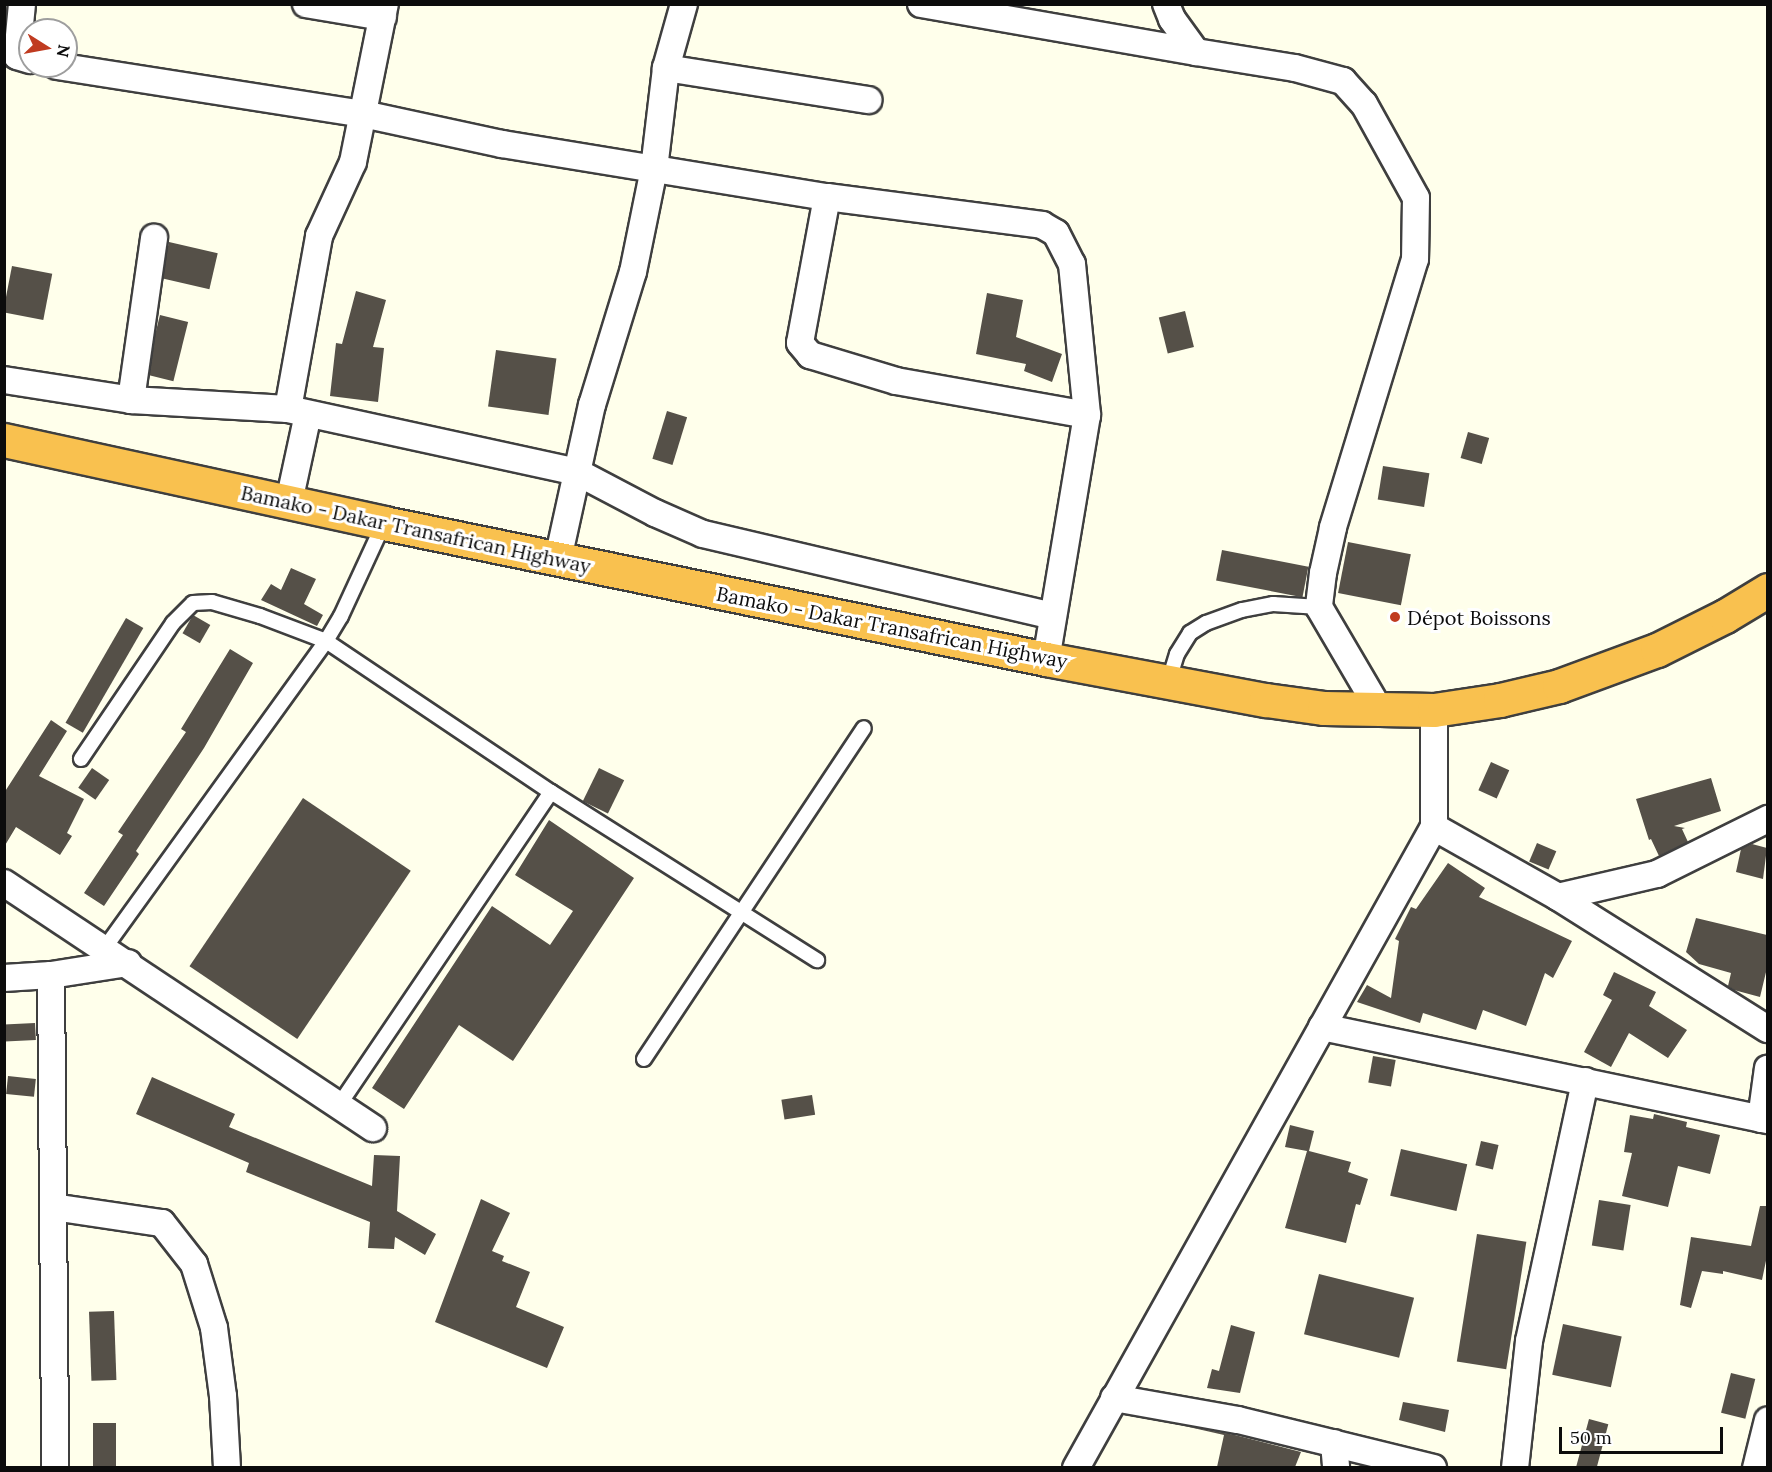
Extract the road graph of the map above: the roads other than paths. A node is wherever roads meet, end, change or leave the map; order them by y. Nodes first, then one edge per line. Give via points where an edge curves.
1 (306, 4) edge
2 (684, 4) edge
3 (921, 4) edge
4 (1166, 4) edge
5 (384, 10) edge
6 (1196, 52) junction
7 (666, 68) junction
8 (78, 69) edge
9 (868, 100) dead end
10 (363, 114) junction
11 (654, 169) junction
12 (827, 197) junction
13 (154, 238) dead end
14 (4, 380) edge
15 (131, 400) junction
16 (298, 412) junction
17 (1087, 415) junction
18 (4, 440) edge
19 (577, 472) junction
20 (289, 502) junction
21 (384, 524) junction
22 (558, 560) junction
23 (1767, 590) edge
24 (1319, 607) junction
25 (1053, 616) junction
26 (326, 641) junction
27 (1046, 659) junction
28 (1168, 680) junction
29 (1434, 710) junction
30 (1380, 711) junction
31 (864, 728) dead end
32 (81, 759) dead end
33 (550, 792) junction
34 (1767, 819) edge
35 (1434, 827) junction
36 (4, 883) edge
37 (1558, 897) junction
38 (741, 913) junction
39 (104, 949) junction
40 (817, 960) dead end
41 (128, 963) junction
42 (51, 975) junction
43 (4, 978) edge
44 (1322, 1027) junction
45 (1767, 1029) edge
46 (644, 1059) dead end
47 (1767, 1068) edge
48 (1585, 1081) junction
49 (339, 1106) junction
50 (1764, 1119) edge
51 (373, 1128) dead end
52 (53, 1208) junction
53 (1114, 1398) junction
54 (1767, 1420) edge
55 (1335, 1455) edge
56 (55, 1467) edge
57 (227, 1467) edge
58 (1076, 1467) edge
59 (1432, 1467) edge
60 (1515, 1467) edge
61 (1756, 1467) edge

1 - 5 street
2 - 7 street
3 - 6 street
4 - 6 street via 1172,20
5 - 10 street
6 - 24 street via 1294,68 1343,81 1364,104 1416,198 1415,259 1333,528
7 - 9 street
7 - 11 street
8 - 10 street
10 - 11 street via 502,144
10 - 16 street via 353,162 319,236
11 - 12 street
11 - 19 street via 633,272 592,405
12 - 17 street via 1042,225 1056,233 1072,264
12 - 17 street via 800,343 810,355 896,381
13 - 15 street
14 - 15 street
15 - 16 street
16 - 19 street
16 - 20 street
17 - 25 street
18 - 20 highway, Bamako - Dakar Transafrican Highway
19 - 22 street
19 - 25 street via 703,534
20 - 21 highway, Bamako - Dakar Transafrican Highway
21 - 22 highway, Bamako - Dakar Transafrican Highway
21 - 26 lane
22 - 27 highway, Bamako - Dakar Transafrican Highway
23 - 29 highway, Bamako - Dakar Transafrican Highway via 1657,650 1600,673 1500,700
24 - 28 lane via 1273,604 1206,623 1190,633
24 - 30 street
25 - 27 street
26 - 32 lane via 212,602 193,603 173,623
26 - 33 lane
26 - 39 lane
27 - 28 highway, Bamako - Dakar Transafrican Highway
28 - 30 highway, Bamako - Dakar Transafrican Highway via 1266,700
29 - 30 highway, Bamako - Dakar Transafrican Highway
29 - 35 street
31 - 38 lane
33 - 38 lane
33 - 49 lane
34 - 37 street via 1657,874
35 - 37 street
35 - 44 street
36 - 39 street
37 - 45 street
38 - 40 lane
38 - 46 lane
39 - 41 street
41 - 42 street
41 - 49 street
42 - 43 street
42 - 52 street
44 - 48 street
44 - 53 street
47 - 50 street
48 - 50 street
48 - 60 street via 1529,1341
49 - 51 street
52 - 56 street
52 - 57 street via 162,1223 194,1264 214,1328
53 - 55 street via 1238,1419
53 - 58 street
54 - 61 street
55 - 59 street

